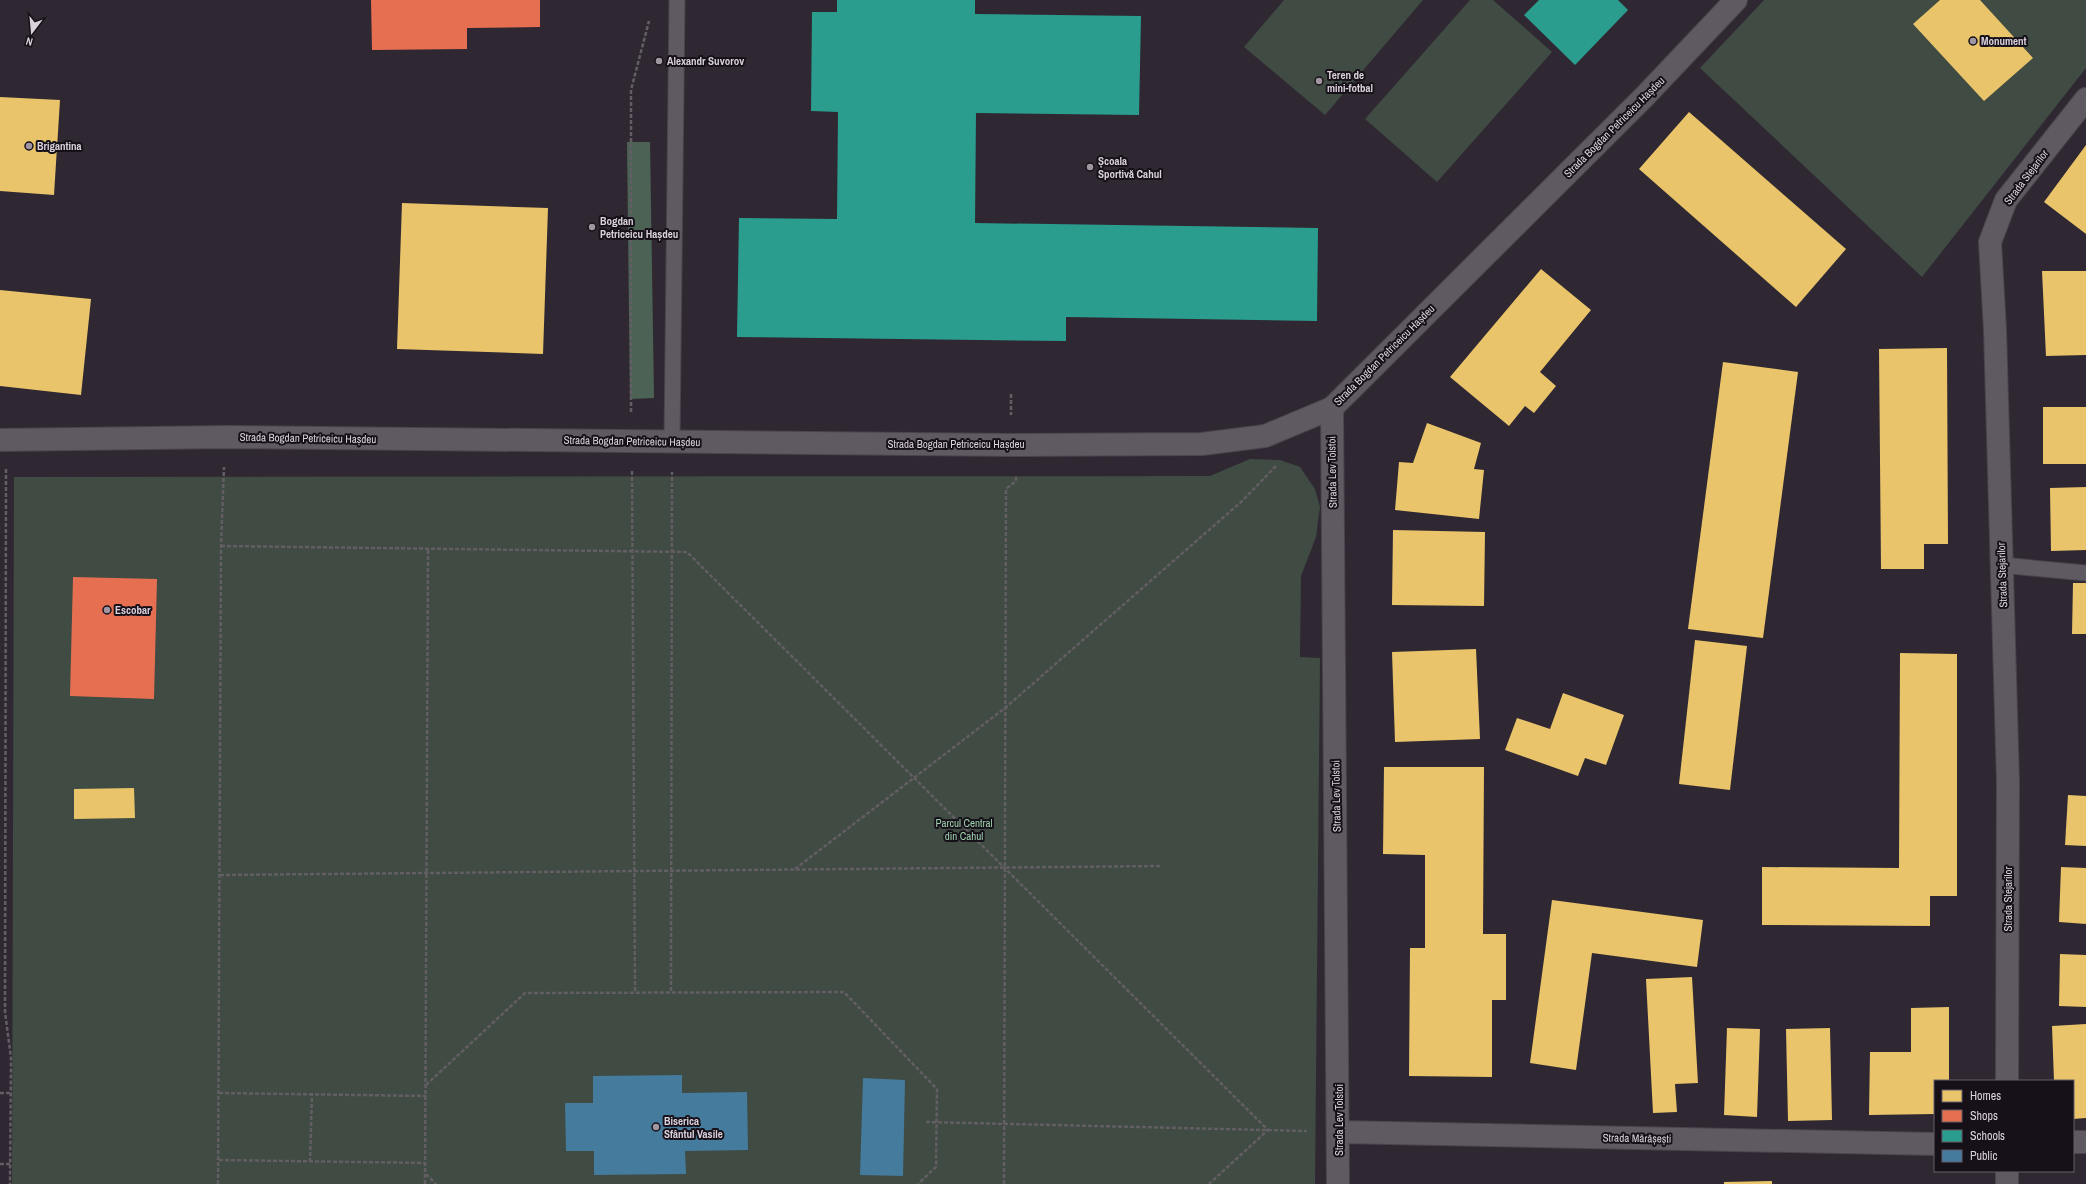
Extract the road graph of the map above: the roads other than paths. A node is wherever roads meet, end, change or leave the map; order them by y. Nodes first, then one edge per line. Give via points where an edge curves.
1 (676, 0) edge
2 (1736, 0) edge
3 (2086, 99) edge
4 (1332, 408) junction
5 (0, 440) edge
6 (672, 442) junction
7 (2001, 565) junction
8 (2086, 573) edge
9 (2008, 1080) edge
10 (1339, 1132) junction
11 (2074, 1142) edge
12 (2086, 1142) edge
13 (1934, 1144) edge
14 (2007, 1172) edge
15 (1338, 1184) edge
16 (2007, 1184) edge

1 - 6 lane
2 - 4 street, Strada Bogdan Petriceicu Hașdeu via 1645,96
3 - 7 street, Strada Stejarilor via 2006,200 1990,242 1995,330
4 - 6 street, Strada Bogdan Petriceicu Hașdeu via 1265,436 1202,444
4 - 10 street, Strada Lev Tolstoi
5 - 6 street, Strada Bogdan Petriceicu Hașdeu via 226,437
7 - 8 lane
7 - 9 street, Strada Stejarilor via 2008,782
10 - 13 street, Strada Mărășești
10 - 15 street, Strada Lev Tolstoi
11 - 12 street
14 - 16 street

